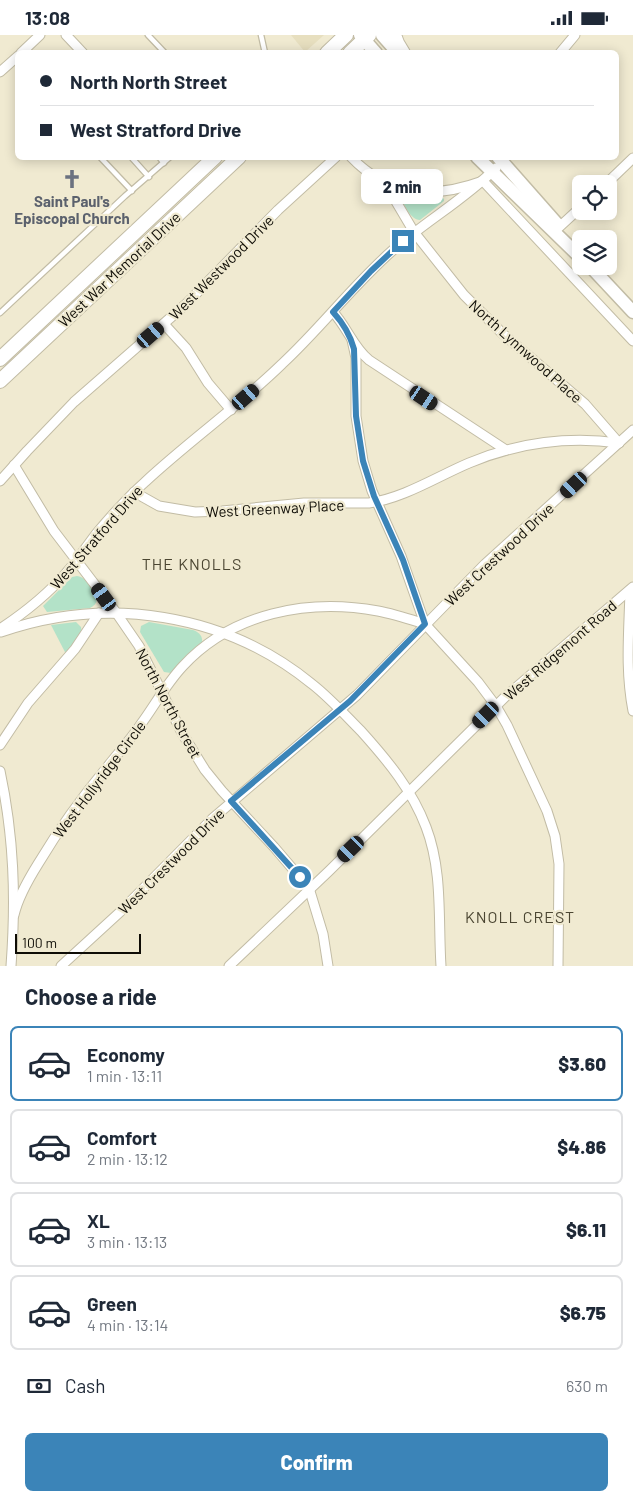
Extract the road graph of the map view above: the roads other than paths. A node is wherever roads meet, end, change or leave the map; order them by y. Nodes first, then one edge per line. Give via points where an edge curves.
1 (40, 35) edge
2 (66, 35) edge
3 (148, 35) edge
4 (261, 35) edge
5 (335, 35) edge
6 (346, 35) edge
7 (382, 35) edge
8 (394, 35) edge
9 (575, 35) edge
10 (364, 37) edge
11 (24, 50) edge
12 (80, 50) edge
13 (162, 50) edge
14 (264, 50) edge
15 (328, 50) edge
16 (329, 50) edge
17 (353, 50) edge
18 (374, 50) edge
19 (395, 50) edge
20 (402, 50) edge
21 (562, 50) edge
22 (15, 59) edge
23 (0, 72) edge
24 (633, 158) edge
25 (103, 160) edge
26 (134, 160) edge
27 (162, 160) edge
28 (167, 160) edge
29 (212, 160) edge
30 (236, 160) edge
31 (333, 160) edge
32 (354, 160) edge
33 (479, 160) edge
34 (500, 160) edge
35 (164, 163) junction
36 (615, 175) edge
37 (149, 177) junction
38 (487, 177) junction
39 (385, 183) junction
40 (132, 191) junction
41 (572, 215) edge
42 (557, 229) junction
43 (414, 232) junction
44 (572, 245) edge
45 (572, 247) edge
46 (599, 275) edge
47 (333, 312) junction
48 (633, 312) edge
49 (0, 313) edge
50 (164, 324) junction
51 (352, 340) junction
52 (633, 341) edge
53 (0, 359) edge
54 (0, 381) edge
55 (231, 410) junction
56 (633, 430) edge
57 (619, 443) junction
58 (506, 450) junction
59 (14, 465) junction
60 (0, 481) edge
61 (134, 492) junction
62 (376, 502) junction
63 (76, 560) junction
64 (631, 588) edge
65 (116, 612) junction
66 (99, 613) junction
67 (425, 624) junction
68 (0, 631) edge
69 (223, 633) junction
70 (162, 691) junction
71 (496, 706) junction
72 (340, 710) junction
73 (633, 711) edge
74 (0, 745) edge
75 (0, 771) edge
76 (410, 791) junction
77 (231, 801) junction
78 (310, 890) junction
79 (14, 915) junction
80 (11, 966) edge
81 (61, 966) edge
82 (229, 966) edge
83 (328, 966) edge
84 (441, 966) edge
85 (558, 966) edge

1 - 11 street
2 - 12 street
3 - 13 lane
4 - 14 lane
5 - 15 highway
6 - 16 highway
7 - 19 main road
8 - 20 highway
9 - 21 street
10 - 17 highway
10 - 18 main road
22 - 23 street
24 - 36 street
25 - 40 lane
26 - 37 lane
27 - 35 lane
28 - 35 lane
29 - 53 highway, West War Memorial Drive
30 - 54 highway, West War Memorial Drive
31 - 50 street, West Westwood Drive
32 - 39 street, North Lynnwood Place
33 - 38 main road
34 - 38 street, West Stratford Drive
34 - 42 main road
35 - 37 lane
37 - 40 lane
38 - 39 street, North Lynnwood Place via 453,190 437,192
38 - 42 main road
38 - 43 street, West Stratford Drive
38 - 52 street
39 - 43 street, North Lynnwood Place
40 - 49 lane
41 - 42 street
42 - 44 main road
42 - 45 main road
43 - 47 street, West Stratford Drive via 381,261
43 - 57 street, North Lynnwood Place via 474,307 585,404
46 - 48 main road
47 - 51 street
47 - 55 street, West Stratford Drive
50 - 55 street
50 - 59 street, West Westwood Drive via 91,387
51 - 58 street via 374,365
51 - 62 street via 356,358 359,443
55 - 61 street, West Stratford Drive
56 - 57 street, West Crestwood Drive
57 - 58 street, West Greenway Place via 565,440
57 - 67 street, West Crestwood Drive
58 - 62 street, West Greenway Place
59 - 60 street, West Westwood Drive
59 - 63 street, North North Street via 46,519
61 - 62 street, West Greenway Place via 159,506 195,512 304,503
61 - 63 street, West Stratford Drive
62 - 67 street via 402,556
63 - 65 street, North North Street
63 - 68 street, West Stratford Drive via 47,593
64 - 71 street, West Ridgemont Road
64 - 73 street via 627,664
65 - 66 street
65 - 69 street via 173,619
65 - 70 street, North North Street via 143,653
66 - 68 street via 62,617
66 - 74 street via 75,649 28,703
67 - 69 street, West Hollyridge Circle via 366,609 307,608 263,616
67 - 71 street
67 - 72 street, West Crestwood Drive
69 - 70 street, West Hollyridge Circle via 191,658
69 - 72 street via 281,662 314,685
70 - 77 street, North North Street via 194,754
70 - 79 street, West Hollyridge Circle via 141,725 59,829 24,888
71 - 76 street, West Ridgemont Road
71 - 85 street via 544,804 555,837 559,874
72 - 76 street
72 - 77 street, West Crestwood Drive
75 - 79 street via 11,831
76 - 78 street, West Ridgemont Road
76 - 84 street via 425,823 434,855
77 - 78 street, North North Street
77 - 81 street, West Crestwood Drive via 104,928
78 - 82 street, West Ridgemont Road
78 - 83 street, North North Street via 324,934
79 - 80 street

